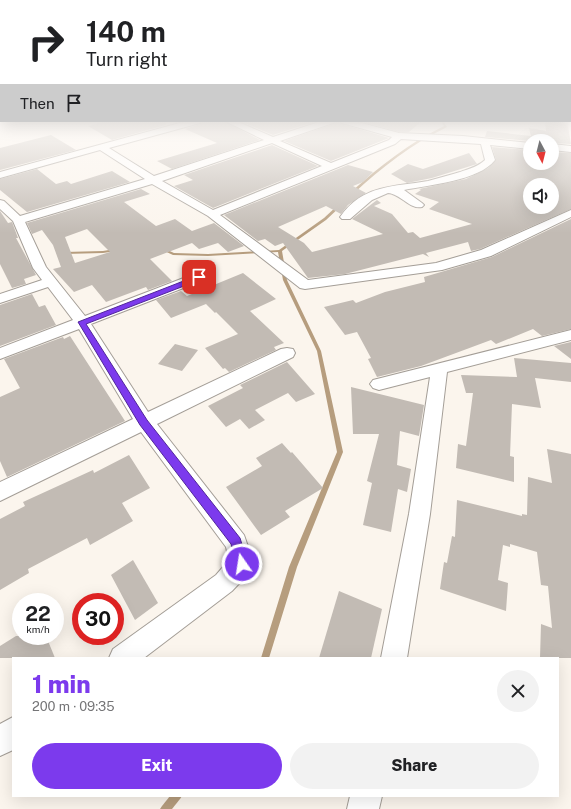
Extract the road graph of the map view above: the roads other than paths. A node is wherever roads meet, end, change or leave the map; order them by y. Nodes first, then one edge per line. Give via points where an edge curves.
1 (66, 158) edge
2 (119, 158) edge
3 (219, 158) edge
4 (311, 158) edge
5 (354, 158) edge
6 (489, 158) edge
7 (332, 167) junction
8 (0, 175) edge
9 (153, 180) junction
10 (394, 190) junction
11 (0, 203) edge
12 (418, 205) dead end
13 (212, 214) junction
14 (569, 216) edge
15 (346, 217) dead end
16 (18, 220) junction
17 (199, 277) dead end
18 (50, 282) junction
19 (0, 299) edge
20 (82, 322) junction
21 (571, 335) edge
22 (287, 353) dead end
23 (0, 354) edge
24 (439, 370) junction
25 (379, 384) dead end
26 (144, 422) junction
27 (0, 492) edge
28 (123, 657) edge
29 (394, 657) edge
30 (12, 733) edge
31 (0, 741) edge
32 (366, 797) edge
33 (364, 809) edge

1 - 8 street
2 - 9 street
3 - 9 street
4 - 7 street
5 - 7 street
6 - 10 street via 484,167 427,184 407,185
7 - 13 street
9 - 13 street
9 - 16 street
10 - 12 street
10 - 15 street via 382,190 360,202
11 - 16 street
13 - 14 street via 305,285 437,267 486,253
16 - 18 street via 40,268
17 - 20 street
18 - 19 street
18 - 20 street
20 - 23 street
20 - 26 street
21 - 24 street
22 - 26 street
24 - 25 street
24 - 29 street via 431,442
26 - 27 street
26 - 28 street via 236,542 242,564 224,583
30 - 31 street
32 - 33 street

